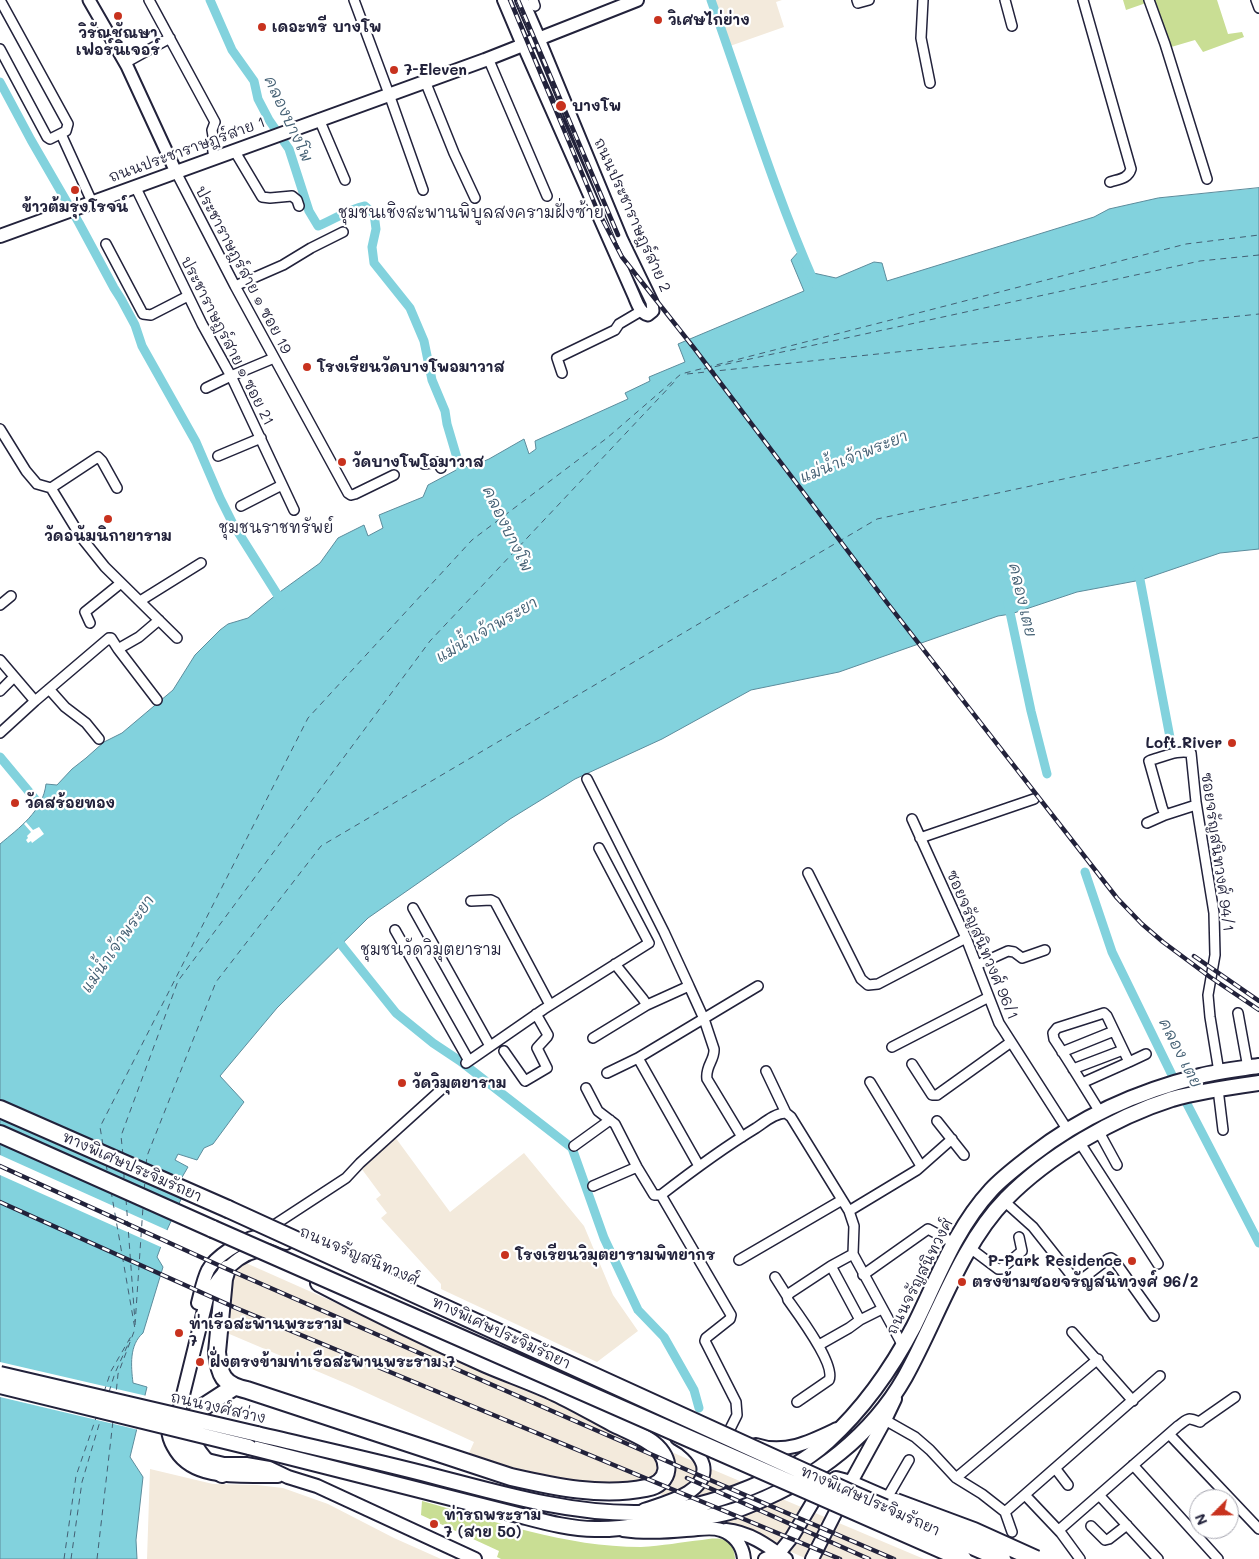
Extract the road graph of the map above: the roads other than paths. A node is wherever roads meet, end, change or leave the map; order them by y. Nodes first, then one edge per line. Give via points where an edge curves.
1 (0, 0) edge
2 (89, 0) edge
3 (149, 0) edge
4 (354, 0) edge
5 (504, 0) edge
6 (522, 0) edge
7 (637, 0) edge
8 (857, 0) edge
9 (869, 0) edge
10 (923, 0) edge
11 (1005, 0) edge
12 (1083, 0) edge
13 (1149, 0) edge
14 (1256, 0) edge
15 (1259, 8) edge
16 (1012, 26) dead end
17 (170, 38) junction
18 (539, 39) junction
19 (523, 45) junction
20 (0, 49) edge
21 (488, 58) junction
22 (125, 62) junction
23 (425, 81) junction
24 (930, 83) dead end
25 (389, 94) junction
26 (319, 119) junction
27 (61, 134) junction
28 (234, 150) junction
29 (214, 158) junction
30 (176, 172) junction
31 (1207, 179) dead end
32 (346, 180) dead end
33 (1110, 182) dead end
34 (135, 186) junction
35 (423, 190) dead end
36 (547, 196) dead end
37 (475, 198) dead end
38 (92, 202) junction
39 (299, 206) dead end
40 (343, 232) dead end
41 (0, 236) edge
42 (106, 244) dead end
43 (235, 286) junction
44 (188, 296) junction
45 (641, 310) junction
46 (274, 358) junction
47 (562, 373) dead end
48 (231, 376) junction
49 (206, 388) dead end
50 (0, 430) edge
51 (261, 438) junction
52 (218, 456) dead end
53 (424, 464) dead end
54 (441, 468) dead end
55 (394, 475) dead end
56 (282, 485) junction
57 (51, 488) junction
58 (117, 488) dead end
59 (241, 506) dead end
60 (294, 510) dead end
61 (201, 563) dead end
62 (121, 583) junction
63 (11, 596) dead end
64 (140, 601) junction
65 (0, 605) edge
66 (159, 620) junction
67 (90, 623) dead end
68 (178, 638) dead end
69 (118, 649) junction
70 (0, 660) edge
71 (14, 678) junction
72 (49, 689) junction
73 (0, 691) edge
74 (157, 700) dead end
75 (35, 701) junction
76 (0, 733) edge
77 (99, 739) dead end
78 (587, 779) dead end
79 (1034, 799) dead end
80 (1196, 804) junction
81 (1165, 815) junction
82 (912, 818) dead end
83 (1147, 823) dead end
84 (920, 838) junction
85 (599, 848) dead end
86 (808, 873) dead end
87 (471, 902) dead end
88 (413, 908) dead end
89 (395, 930) dead end
90 (966, 938) junction
91 (1045, 950) dead end
92 (615, 964) junction
93 (977, 965) junction
94 (689, 986) junction
95 (758, 986) dead end
96 (989, 997) junction
97 (550, 1005) junction
98 (647, 1005) junction
99 (1238, 1013) dead end
100 (536, 1014) junction
101 (704, 1019) junction
102 (1114, 1031) junction
103 (593, 1038) dead end
104 (1011, 1042) junction
105 (490, 1046) junction
106 (892, 1047) dead end
107 (504, 1050) dead end
108 (1123, 1050) junction
109 (1062, 1052) junction
110 (1146, 1054) dead end
111 (638, 1058) junction
112 (1129, 1062) junction
113 (912, 1064) dead end
114 (1254, 1067) edge
115 (1074, 1069) junction
116 (766, 1071) dead end
117 (1220, 1072) junction
118 (607, 1073) dead end
119 (870, 1082) dead end
120 (1082, 1083) junction
121 (1259, 1083) edge
122 (444, 1087) dead end
123 (586, 1088) dead end
124 (1218, 1089) junction
125 (0, 1109) edge
126 (1100, 1112) junction
127 (786, 1113) junction
128 (610, 1120) junction
129 (938, 1120) dead end
130 (1067, 1130) junction
131 (1223, 1130) dead end
132 (1099, 1132) junction
133 (0, 1134) edge
134 (742, 1137) junction
135 (952, 1139) junction
136 (1080, 1143) junction
137 (574, 1146) dead end
138 (964, 1155) dead end
139 (699, 1166) junction
140 (921, 1166) junction
141 (1117, 1166) dead end
142 (637, 1167) junction
143 (593, 1186) dead end
144 (662, 1196) junction
145 (842, 1200) junction
146 (1004, 1201) junction
147 (849, 1211) junction
148 (258, 1236) junction
149 (1019, 1237) dead end
150 (954, 1243) junction
151 (970, 1248) junction
152 (853, 1254) junction
153 (285, 1260) junction
154 (739, 1260) dead end
155 (1158, 1264) dead end
156 (831, 1266) junction
157 (227, 1269) junction
158 (863, 1275) junction
159 (775, 1277) dead end
160 (787, 1296) junction
161 (882, 1309) junction
162 (1154, 1316) dead end
163 (860, 1320) junction
164 (1072, 1332) dead end
165 (819, 1345) junction
166 (903, 1346) junction
167 (1098, 1359) junction
168 (0, 1374) edge
169 (1160, 1376) dead end
170 (904, 1379) junction
171 (0, 1386) edge
172 (234, 1387) junction
173 (1235, 1397) dead end
174 (1133, 1401) junction
175 (797, 1402) dead end
176 (676, 1410) junction
177 (885, 1420) junction
178 (656, 1427) junction
179 (842, 1427) junction
180 (728, 1433) junction
181 (1169, 1434) junction
182 (203, 1459) junction
183 (909, 1460) dead end
184 (1133, 1465) junction
185 (1055, 1468) junction
186 (222, 1474) junction
187 (429, 1475) joint
188 (288, 1477) junction
189 (956, 1478) junction
190 (1068, 1485) dead end
191 (858, 1488) junction
192 (426, 1491) joint
193 (1025, 1495) junction
194 (1099, 1495) junction
195 (887, 1498) junction
196 (1005, 1512) junction
197 (634, 1513) junction
198 (926, 1514) junction
199 (833, 1517) junction
200 (1127, 1525) junction
201 (1091, 1526) dead end
202 (614, 1529) junction
203 (1259, 1529) edge
204 (721, 1530) junction
205 (1058, 1530) junction
206 (1012, 1532) dead end
207 (914, 1544) junction
208 (782, 1556) edge
209 (475, 1559) edge
210 (744, 1559) edge
211 (765, 1559) edge
212 (812, 1559) edge
213 (945, 1559) edge
214 (963, 1559) edge
215 (1002, 1559) edge
216 (1022, 1559) edge
217 (1036, 1559) edge
218 (1080, 1559) edge
219 (1158, 1559) edge
220 (1218, 1559) edge

1 - 27 street via 68,124
2 - 22 street
3 - 17 street
4 - 25 street
5 - 19 main road, ถนนประชาราษฎร์สาย 2
6 - 18 main road, ถนนประชาราษฎร์สาย 2
7 - 18 main road, ถนนประชาราษฎร์สาย 1
8 - 9 street via 858,3
10 - 24 street via 921,38
11 - 16 street
12 - 33 street via 1131,169 1126,177
13 - 31 street
14 - 15 street
17 - 22 street
17 - 29 street via 214,122
18 - 19 main road, ถนนประชาราษฎร์สาย 1
18 - 45 street, ถนนประชาราษฎร์สาย 2 via 622,240 654,307 651,313 644,314
19 - 21 main road, ถนนประชาราษฎร์สาย 1
19 - 45 street, ถนนประชาราษฎร์สาย 2
20 - 27 street via 47,137 50,139
21 - 23 main road, ถนนประชาราษฎร์สาย 1
21 - 36 street
22 - 30 street
23 - 25 main road, ถนนประชาราษฎร์สาย 1
23 - 37 street
25 - 26 main road, ถนนประชาราษฎร์สาย 1
25 - 35 street
26 - 28 main road, ถนนประชาราษฎร์สาย 1
26 - 32 street
27 - 38 street
28 - 29 main road, ถนนประชาราษฎร์สาย 1
28 - 39 street via 262,197 292,196
29 - 30 main road, ถนนประชาราษฎร์สาย 1
30 - 34 main road, ถนนประชาราษฎร์สาย 1
30 - 43 street, ประชาราษฎร์สาย ๑ ซอย 19
34 - 38 main road, ถนนประชาราษฎร์สาย 1
34 - 44 street, ประชาราษฎร์สาย ๑ ซอย 21
38 - 41 main road, ถนนประชาราษฎร์สาย 1
40 - 43 street via 283,265
42 - 44 street via 143,314 150,315
43 - 46 street, ประชาราษฎร์สาย ๑ ซอย 19
44 - 48 street, ประชาราษฎร์สาย ๑ ซอย 21
45 - 47 street via 615,330 557,358
46 - 48 street
46 - 55 street, ประชาราษฎร์สาย ๑ ซอย 19 via 348,493 355,494
48 - 49 street
48 - 51 street, ประชาราษฎร์สาย ๑ ซอย 21
50 - 57 street via 37,484
51 - 52 street
51 - 56 street, ประชาราษฎร์สาย ๑ ซอย 21
53 - 54 street via 438,462
56 - 59 street
56 - 60 street, ประชาราษฎร์สาย ๑ ซอย 21
57 - 58 street via 98,457
57 - 62 street via 81,537
61 - 64 street
62 - 64 street
62 - 67 street via 85,612
63 - 65 street
64 - 66 street
66 - 68 street
66 - 69 street
69 - 72 street via 108,638
69 - 74 street
70 - 71 street
71 - 73 street
71 - 75 street
72 - 75 street
72 - 77 street
75 - 76 street
78 - 94 street
79 - 84 street
80 - 81 street
80 - 81 street, ซอยจรัญสนิทวงศ์ 94/1 via 1191,753 1149,761
80 - 117 street, ซอยจรัญสนิทวงศ์ 94/1 via 1214,913 1215,955 1208,995
81 - 83 street
82 - 84 street, ซอยจรัญสนิทวงศ์ 96/1
84 - 90 street, ซอยจรัญสนิทวงศ์ 96/1
85 - 92 street via 649,943
86 - 90 street via 858,973 868,985 878,984
87 - 97 street via 495,902
88 - 105 street
89 - 105 street via 468,1062
90 - 93 street, ซอยจรัญสนิทวงศ์ 96/1
91 - 93 street via 1022,958 1008,951
92 - 97 street
92 - 98 street
93 - 96 street, ซอยจรัญสนิทวงศ์ 96/1
94 - 98 street
94 - 101 street
95 - 101 street
96 - 104 street, ซอยจรัญสนิทวงศ์ 96/1 via 999,1024
96 - 106 street
97 - 100 street
98 - 103 street
99 - 114 street
100 - 105 street
100 - 107 street via 548,1035 537,1048 547,1068 525,1081
101 - 111 street
101 - 134 street via 714,1054 706,1072 707,1079
102 - 108 street
102 - 109 street
102 - 109 street via 1104,1013 1057,1028 1053,1033 1054,1039
104 - 113 street via 937,1095 932,1095
104 - 130 street, ซอยจรัญสนิทวงศ์ 96/1
108 - 112 street
108 - 115 street
109 - 115 street
110 - 112 street
111 - 118 street
111 - 139 street
112 - 120 street
114 - 117 main road, ถนนจรัญสนิทวงศ์
115 - 120 street
116 - 127 street
117 - 126 main road, ถนนจรัญสนิทวงศ์ via 1167,1084
119 - 140 street
120 - 126 street
121 - 124 main road, ถนนจรัญสนิทวงศ์
122 - 148 street via 346,1178
123 - 128 street via 598,1111
124 - 131 street
124 - 132 main road, ถนนจรัญสนิทวงศ์ via 1174,1099
125 - 191 highway, ทางพิเศษประจิมรัถยา, bridge
126 - 130 main road, ถนนจรัญสนิทวงศ์
127 - 134 street via 780,1113
127 - 145 street
128 - 137 street
128 - 142 street
129 - 135 street
130 - 150 main road, ถนนจรัญสนิทวงศ์ via 1015,1168 992,1190 974,1210
132 - 136 main road, ถนนจรัญสนิทวงศ์
132 - 141 street
133 - 153 highway, ทางพิเศษประจิมรัถยา, bridge
134 - 139 street
135 - 138 street
135 - 140 street
136 - 146 main road, ถนนจรัญสนิทวงศ์ via 1038,1171
136 - 155 street
139 - 144 street
140 - 147 street
142 - 143 street
142 - 144 street via 654,1195
144 - 180 street via 731,1315 705,1341 736,1402 737,1415
145 - 147 street
145 - 154 street
146 - 151 main road, ถนนจรัญสนิทวงศ์
146 - 162 street via 1033,1227 1075,1280 1082,1279 1108,1259 1114,1260
147 - 152 street via 854,1226
148 - 176 main road, ถนนจรัญสนิทวงศ์ via 272,1237 464,1319 514,1336
148 - 186 main road, ถนนจรัญสนิทวงศ์ via 232,1248 209,1269 169,1422 172,1445 188,1464
149 - 151 street via 1022,1251 1001,1269
150 - 158 street via 928,1229
150 - 166 main road, ถนนจรัญสนิทวงศ์
151 - 170 main road, ถนนจรัญสนิทวงศ์
152 - 156 street
152 - 158 street
153 - 172 highway, bridge via 307,1277 391,1321 554,1392 653,1444 665,1458 665,1478 657,1485 626,1491 588,1491 511,1478
153 - 214 highway, ทางพิเศษประจิมรัถยา, bridge
156 - 160 street
156 - 163 street
157 - 172 highway via 217,1352 221,1376
157 - 178 main road, ถนนจรัญสนิทวงศ์ via 258,1250 288,1256 452,1332 504,1360
157 - 182 main road, ถนนจรัญสนิทวงศ์ via 207,1298 180,1407 178,1426 182,1439 187,1449
158 - 161 street
159 - 160 street
160 - 165 street
161 - 163 street
161 - 166 street
163 - 165 street
164 - 167 street
165 - 175 street via 830,1370 829,1380
166 - 179 main road, ถนนจรัญสนิทวงศ์ via 876,1387
167 - 174 street
167 - 189 street
168 - 187 main road, ถนนวงศ์สว่าง, bridge
169 - 174 street
170 - 177 main road, ถนนจรัญสนิทวงศ์
170 - 202 main road, ถนนจรัญสนิทวงศ์ via 886,1406 841,1453 770,1496 711,1516
171 - 192 main road, ถนนวงศ์สว่าง, bridge
172 - 182 highway via 200,1409 188,1425 192,1442
173 - 181 street via 1200,1422 1189,1418
174 - 185 street
176 - 178 main road via 681,1418 678,1429
176 - 180 main road, ถนนจรัญสนิทวงศ์
177 - 189 street via 915,1437
177 - 191 main road, ถนนจรัญสนิทวงศ์ via 859,1467
178 - 197 main road, ถนนจรัญสนิทวงศ์ via 683,1441 701,1458 702,1480 691,1491
179 - 180 main road, ถนนจรัญสนิทวงศ์ via 804,1444 777,1448 764,1448
179 - 197 main road, ถนนจรัญสนิทวงศ์ via 826,1443 786,1470 722,1498 662,1512
181 - 184 street
181 - 203 street
182 - 186 highway
182 - 188 main road, ถนนจรัญสนิทวงศ์ via 269,1468
183 - 195 street
184 - 194 street
184 - 220 street
185 - 190 street
185 - 193 street
186 - 188 main road, ถนนจรัญสนิทวงศ์
187 - 197 main road, ถนนจรัญสนิทวงศ์ via 555,1506
188 - 209 main road, ถนนจรัญสนิทวงศ์ via 317,1486
189 - 196 street
191 - 195 main road
191 - 199 main road, ถนนจรัญสนิทวงศ์
191 - 208 main road via 836,1478 825,1487 806,1511
191 - 215 highway, ทางพิเศษประจิมรัถยา, bridge
191 - 217 highway, bridge via 974,1530
192 - 202 main road, ถนนจรัญสนิทวงศ์ via 560,1525 592,1530
193 - 196 street
193 - 205 street
194 - 200 street
194 - 205 street
195 - 198 main road
196 - 206 street
198 - 207 main road
198 - 216 main road
199 - 207 main road via 840,1513 852,1515
199 - 212 main road, ถนนจรัญสนิทวงศ์
200 - 201 street via 1105,1540
200 - 219 street
202 - 204 main road via 644,1533 704,1528
204 - 208 main road via 746,1534
204 - 210 main road via 740,1545
205 - 218 street
207 - 213 main road
208 - 211 main road

